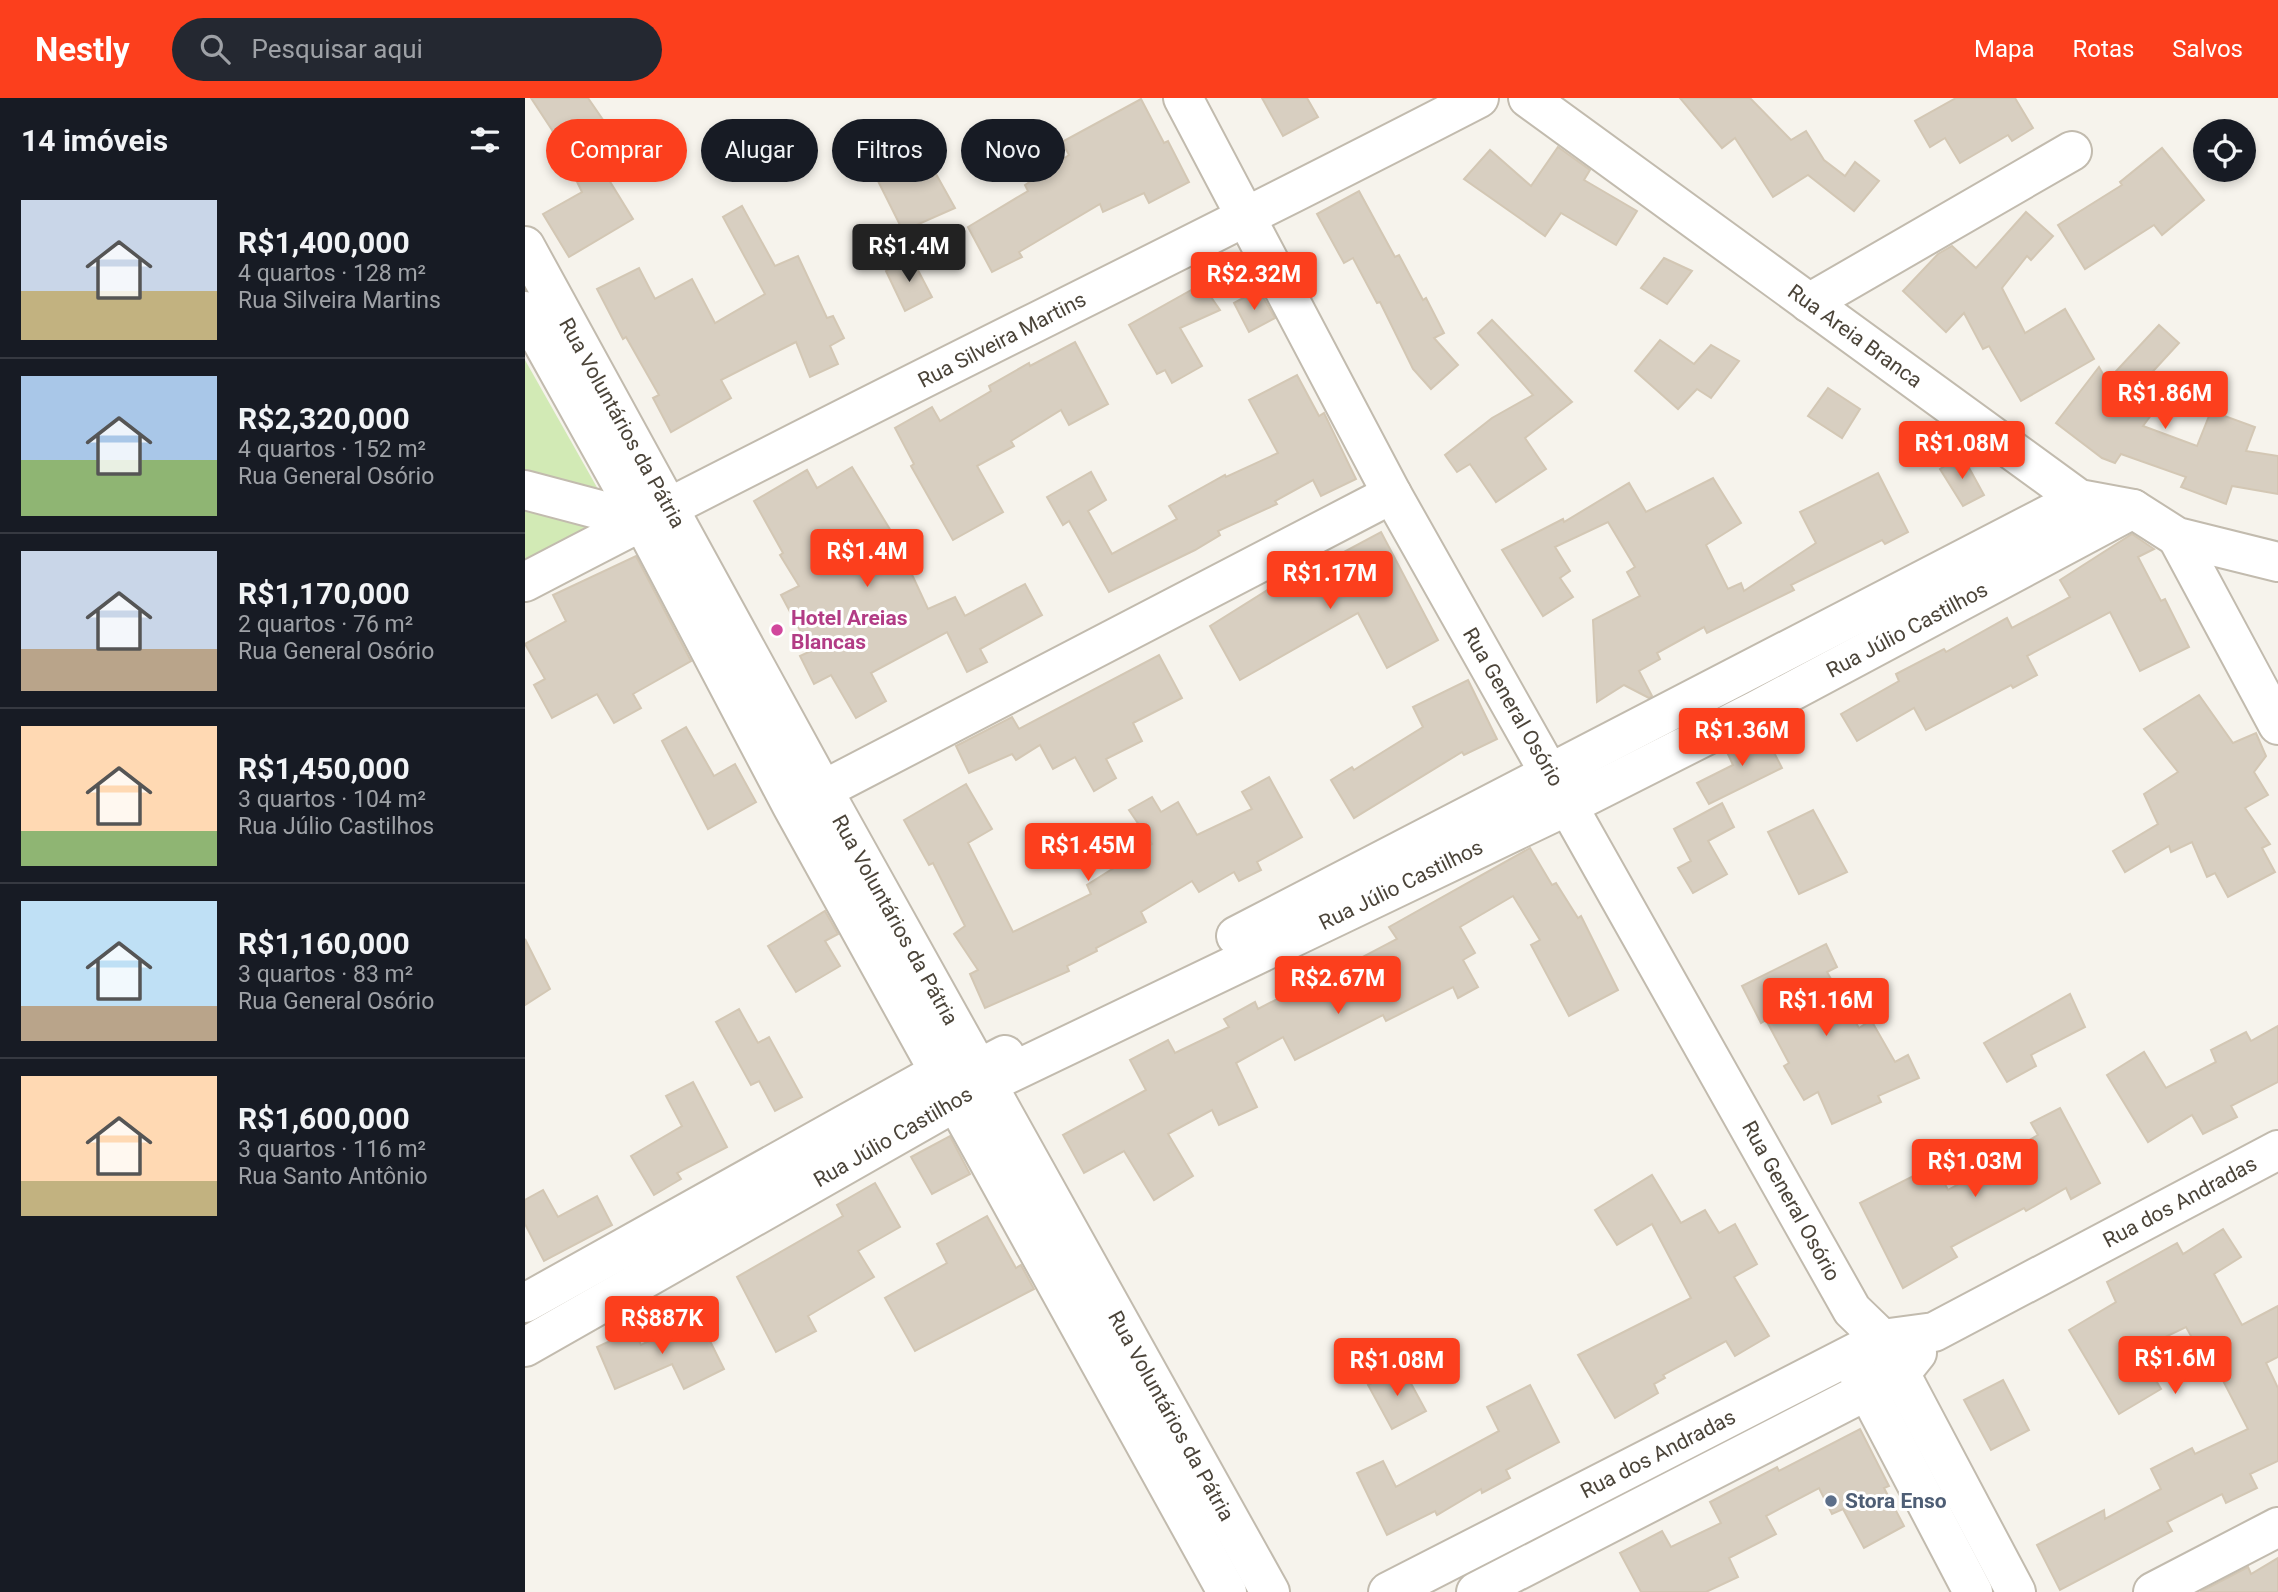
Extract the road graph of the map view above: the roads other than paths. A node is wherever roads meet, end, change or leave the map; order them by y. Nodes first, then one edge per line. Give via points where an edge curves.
1 (1183, 98) edge
2 (1479, 98) edge
3 (1528, 98) edge
4 (2072, 150) dead end
5 (1245, 219) junction
6 (525, 246) edge
7 (1809, 303) junction
8 (543, 322) edge
9 (525, 490) edge
10 (1392, 494) junction
11 (2079, 499) junction
12 (2133, 509) junction
13 (655, 514) junction
14 (2177, 537) junction
15 (2278, 562) edge
16 (525, 582) edge
17 (1737, 678) junction
18 (1755, 711) junction
19 (2278, 725) edge
20 (1560, 790) junction
21 (807, 798) junction
22 (965, 1081) junction
23 (2278, 1150) edge
24 (525, 1303) edge
25 (1934, 1332) junction
26 (525, 1347) edge
27 (1866, 1362) junction
28 (1901, 1373) junction
29 (1671, 1448) junction
30 (1690, 1481) junction
31 (1204, 1512) junction
32 (2278, 1527) edge
33 (1227, 1592) edge
34 (1270, 1592) edge
35 (1388, 1592) edge
36 (1476, 1592) edge
37 (1973, 1592) edge
38 (2016, 1592) edge
39 (2153, 1592) edge

1 - 5 street, Rua General Osório
2 - 5 street, Rua Silveira Martins
3 - 7 street, Rua Areia Branca
4 - 7 street
5 - 10 street, Rua General Osório
5 - 13 street, Rua Silveira Martins
6 - 8 street, Rua Voluntários da Pátria
7 - 11 street, Rua Areia Branca
8 - 13 street, Rua Voluntários da Pátria
9 - 13 street
10 - 20 street, Rua General Osório
10 - 21 street
11 - 12 street, Rua Areia Branca
11 - 17 street, Rua Júlio Castilhos
12 - 14 street, Rua Areia Branca
12 - 18 street, Rua Júlio Castilhos
13 - 16 street, Rua Silveira Martins
13 - 21 street, Rua Voluntários da Pátria
14 - 15 street, Rua Areia Branca
14 - 19 street
17 - 18 street
17 - 20 street, Rua Júlio Castilhos
18 - 20 street, Rua Júlio Castilhos
20 - 22 street, Rua Júlio Castilhos
20 - 27 street, Rua General Osório via 1852,1310
21 - 22 street, Rua Voluntários da Pátria
22 - 24 street, Rua Júlio Castilhos
22 - 26 street, Rua Júlio Castilhos
22 - 31 street, Rua Voluntários da Pátria
23 - 25 street, Rua dos Andradas
25 - 27 street, Rua dos Andradas
25 - 28 street, Rua dos Andradas
27 - 28 street, Rua General Osório
27 - 29 street, Rua dos Andradas
27 - 30 street, Rua dos Andradas
27 - 37 street, Rua General Osório
28 - 38 street, Rua General Osório
29 - 30 street
29 - 35 street, Rua dos Andradas
30 - 36 street, Rua dos Andradas
31 - 33 street, Rua Voluntários da Pátria
31 - 34 street, Rua Voluntários da Pátria
32 - 39 street

